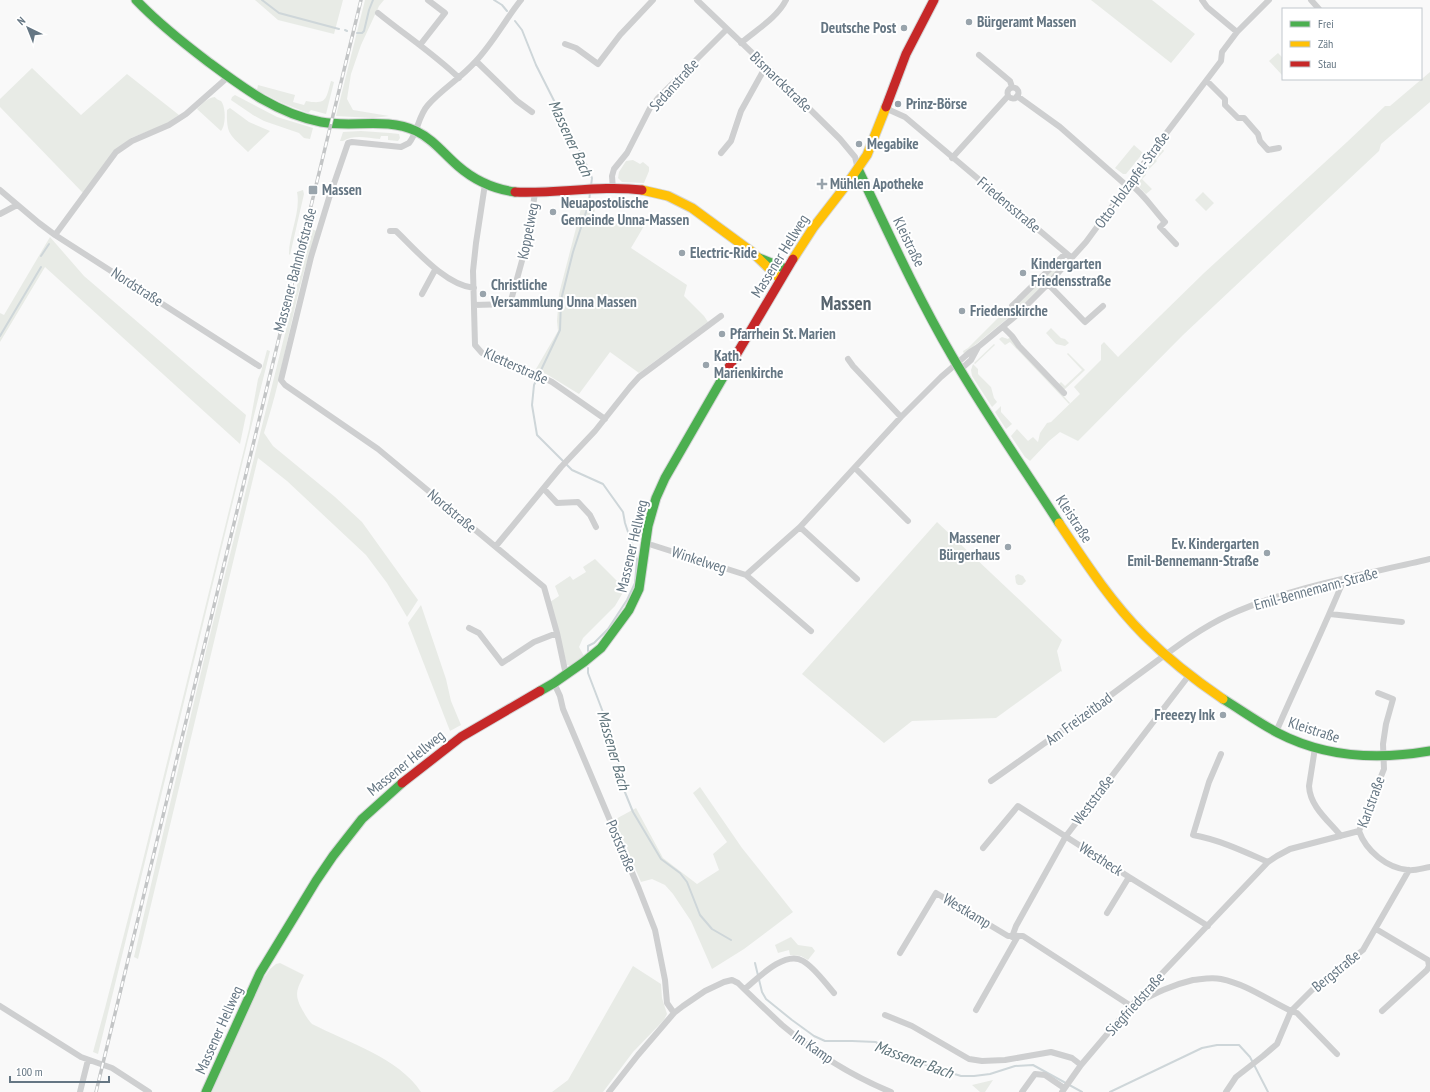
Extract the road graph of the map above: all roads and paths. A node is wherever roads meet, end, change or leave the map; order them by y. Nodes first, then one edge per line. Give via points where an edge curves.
1 (136, 0) edge
2 (428, 0) edge
3 (521, 0) edge
4 (653, 0) edge
5 (786, 0) edge
6 (934, 0) edge
7 (1202, 0) edge
8 (1269, 0) edge
9 (1310, 0) edge
10 (701, 1) edge
11 (1318, 8) edge
12 (378, 13) dead end
13 (727, 29) junction
14 (1237, 32) junction
15 (741, 43) junction
16 (565, 44) dead end
17 (420, 45) junction
18 (979, 55) dead end
19 (476, 61) junction
20 (766, 66) junction
21 (228, 77) junction
22 (458, 78) junction
23 (1207, 81) junction
24 (1012, 87) junction
25 (1008, 96) junction
26 (1017, 96) junction
27 (885, 108) junction
28 (532, 112) dead end
29 (416, 131) junction
30 (1279, 148) dead end
31 (722, 153) dead end
32 (952, 158) junction
33 (858, 169) junction
34 (485, 184) junction
35 (1128, 185) junction
36 (613, 189) junction
37 (0, 190) edge
38 (535, 193) junction
39 (17, 205) junction
40 (0, 214) edge
41 (390, 231) dead end
42 (55, 235) junction
43 (1176, 244) dead end
44 (1066, 253) junction
45 (759, 258) junction
46 (1072, 258) junction
47 (786, 269) junction
48 (435, 270) junction
49 (780, 279) junction
50 (1048, 284) junction
51 (474, 288) junction
52 (422, 294) dead end
53 (474, 305) junction
54 (1103, 306) dead end
55 (1018, 314) junction
56 (721, 316) dead end
57 (1003, 327) junction
58 (848, 359) dead end
59 (259, 366) dead end
60 (958, 366) junction
61 (285, 385) joint
62 (1064, 393) dead end
63 (901, 417) junction
64 (604, 419) junction
65 (855, 468) junction
66 (544, 489) junction
67 (908, 521) dead end
68 (800, 526) junction
69 (596, 527) dead end
70 (652, 545) dead end
71 (496, 546) junction
72 (1430, 559) edge
73 (746, 575) junction
74 (857, 579) dead end
75 (1344, 579) junction
76 (1330, 614) junction
77 (1402, 622) dead end
78 (469, 628) dead end
79 (811, 631) dead end
80 (557, 633) junction
81 (1166, 655) junction
82 (1190, 674) junction
83 (566, 675) junction
84 (554, 683) junction
85 (1378, 693) dead end
86 (1276, 732) junction
87 (1315, 748) junction
88 (1430, 751) edge
89 (1220, 754) dead end
90 (1384, 757) junction
91 (991, 781) dead end
92 (1359, 831) junction
93 (1066, 836) junction
94 (1341, 836) junction
95 (984, 848) dead end
96 (1268, 862) junction
97 (1430, 867) edge
98 (1409, 870) junction
99 (1129, 877) junction
100 (1107, 913) dead end
101 (1208, 926) junction
102 (1376, 928) junction
103 (1015, 937) junction
104 (900, 953) dead end
105 (745, 989) junction
106 (834, 993) dead end
107 (0, 1006) edge
108 (1131, 1006) junction
109 (976, 1010) dead end
110 (1291, 1011) junction
111 (1382, 1011) dead end
112 (674, 1013) junction
113 (885, 1015) dead end
114 (1337, 1054) dead end
115 (88, 1060) junction
116 (1081, 1065) junction
117 (1064, 1089) edge
118 (80, 1092) edge
119 (148, 1092) edge
120 (206, 1092) edge
121 (609, 1092) edge
122 (891, 1092) edge
123 (1022, 1092) edge
124 (1226, 1092) edge

1 - 21 main road via 168,32
2 - 17 street via 445,13
3 - 19 street
4 - 16 street via 620,35 598,64 576,48
5 - 15 street via 783,6
6 - 27 main road, Massener Hellweg via 906,54
7 - 14 street
8 - 14 street, Otto-Holzapfel-Straße
9 - 11 street
10 - 13 street, Bismarckstraße
12 - 17 street
13 - 15 street, Bismarckstraße
13 - 36 street, Sedanstraße via 650,108 627,153 614,169
14 - 23 street, Otto-Holzapfel-Straße via 1222,52 1221,61
15 - 20 street, Bismarckstraße
17 - 22 street
18 - 24 street via 1010,81
19 - 22 street
19 - 28 street
20 - 31 street via 742,111 731,141
20 - 33 street, Bismarckstraße via 840,139 855,157
21 - 29 main road via 268,104 303,118 334,124 396,125
21 - 42 street via 186,114 169,125 132,141 116,152
22 - 29 street via 427,105
23 - 30 street via 1225,99 1225,105 1238,118 1244,118 1268,150
23 - 35 street, Otto-Holzapfel-Straße
24 - 25 street via 1007,91
24 - 26 street via 1017,89
25 - 26 street via 1013,99
25 - 32 street
26 - 35 street via 1060,127
27 - 32 street, Friedensstraße via 905,117
27 - 33 main road, Massener Hellweg
29 - 34 main road via 433,142 466,173
29 - 61 street, Massener Bahnhofstraße via 412,140 405,146 352,142 348,145 306,274 282,373 281,380
32 - 44 street, Friedensstraße
33 - 47 main road, Massener Hellweg via 813,228
33 - 60 main road, Kleistraße via 907,271
34 - 38 main road via 513,192
34 - 51 street, Kletterstraße via 473,271
35 - 43 street via 1136,188 1153,206 1165,222 1160,227
35 - 46 street, Otto-Holzapfel-Straße
36 - 38 main road
36 - 45 main road via 644,190 669,196 697,211
37 - 39 street, Nordstraße
38 - 53 street, Koppelweg via 528,239 510,304
39 - 40 street
39 - 42 street, Nordstraße
41 - 48 street via 396,230
42 - 59 street, Nordstraße
44 - 46 street, Friedensstraße
44 - 55 street via 1012,306
45 - 47 main road
45 - 49 main road via 772,274
46 - 50 street, Otto-Holzapfel-Straße
47 - 49 main road, Massener Hellweg
48 - 51 street via 467,288
48 - 52 street
49 - 83 main road, Massener Hellweg via 660,490 648,526 639,589 629,610 598,651
50 - 54 street via 1085,322
50 - 55 street, Otto-Holzapfel-Straße
51 - 53 street, Kletterstraße
53 - 64 street, Kletterstraße via 478,350 542,376
55 - 57 street, Otto-Holzapfel-Straße
56 - 64 street via 639,378
57 - 60 street, Otto-Holzapfel-Straße via 970,352
57 - 62 street
58 - 63 street
60 - 63 street, Winkelweg
60 - 81 main road, Kleistraße via 1090,569 1142,633
61 - 71 street, Nordstraße via 378,449
63 - 65 street, Winkelweg
64 - 66 street
65 - 67 street
65 - 68 street, Winkelweg
66 - 69 street via 557,503 578,502 590,515
66 - 71 street
68 - 73 street, Winkelweg
68 - 74 street
70 - 73 street, Winkelweg
71 - 80 street, Nordstraße via 544,587
72 - 75 street, Emil-Bennemann-Straße
73 - 79 street, Winkelweg
75 - 76 street
75 - 81 street, Emil-Bennemann-Straße via 1265,600 1228,616
76 - 77 street
76 - 86 street
78 - 80 street via 479,633 502,663 534,642
80 - 83 street, Nordstraße
81 - 82 main road, Kleistraße
81 - 91 street, Am Freizeitbad
82 - 86 main road, Kleistraße via 1227,702
82 - 93 street, Weststraße
83 - 84 main road, Massener Hellweg
84 - 112 street, Poststraße via 655,930 667,1003
84 - 120 main road, Massener Hellweg via 483,723 440,752 376,805 347,837 303,900 260,973
85 - 90 street via 1392,699 1383,744
86 - 87 main road, Kleistraße
87 - 90 main road, Kleistraße via 1344,754
87 - 94 street via 1309,791 1320,814
88 - 90 main road, Kleistraße
89 - 96 street via 1193,835 1211,838
90 - 92 street, Karlstraße via 1384,769
92 - 94 street, Siegfriedstraße
92 - 98 street, Karlstraße via 1364,842 1382,861
93 - 95 street, Westheck via 1018,806
93 - 99 street, Westheck
93 - 103 street, Weststraße via 1016,926
94 - 96 street, Siegfriedstraße via 1290,849
96 - 101 street, Siegfriedstraße
97 - 98 street, Karlstraße
98 - 102 street, Bergstraße
99 - 100 street, Westheck
99 - 101 street, Westheck
101 - 108 street, Siegfriedstraße
102 - 110 street, Bergstraße via 1358,955 1317,986
102 - 111 street via 1428,960 1427,970
103 - 104 street, Westkamp via 1008,936 936,893
103 - 108 street, Westkamp via 1023,936
103 - 109 street
105 - 106 street via 784,960 797,958 808,964
105 - 112 street, Im Kamp via 730,980 705,991
105 - 122 street, Im Kamp via 782,1025 824,1056 858,1077
107 - 115 street
108 - 110 street via 1171,985 1212,978 1244,987
108 - 116 street, Siegfriedstraße
110 - 114 street via 1297,1013
110 - 124 street, Bergstraße via 1277,1044 1232,1082
112 - 121 street
113 - 116 street via 912,1026 969,1059 1005,1060 1051,1052 1072,1058
115 - 118 street
115 - 119 street via 112,1068
116 - 117 street, Siegfriedstraße
117 - 123 street via 1045,1075 1035,1074

